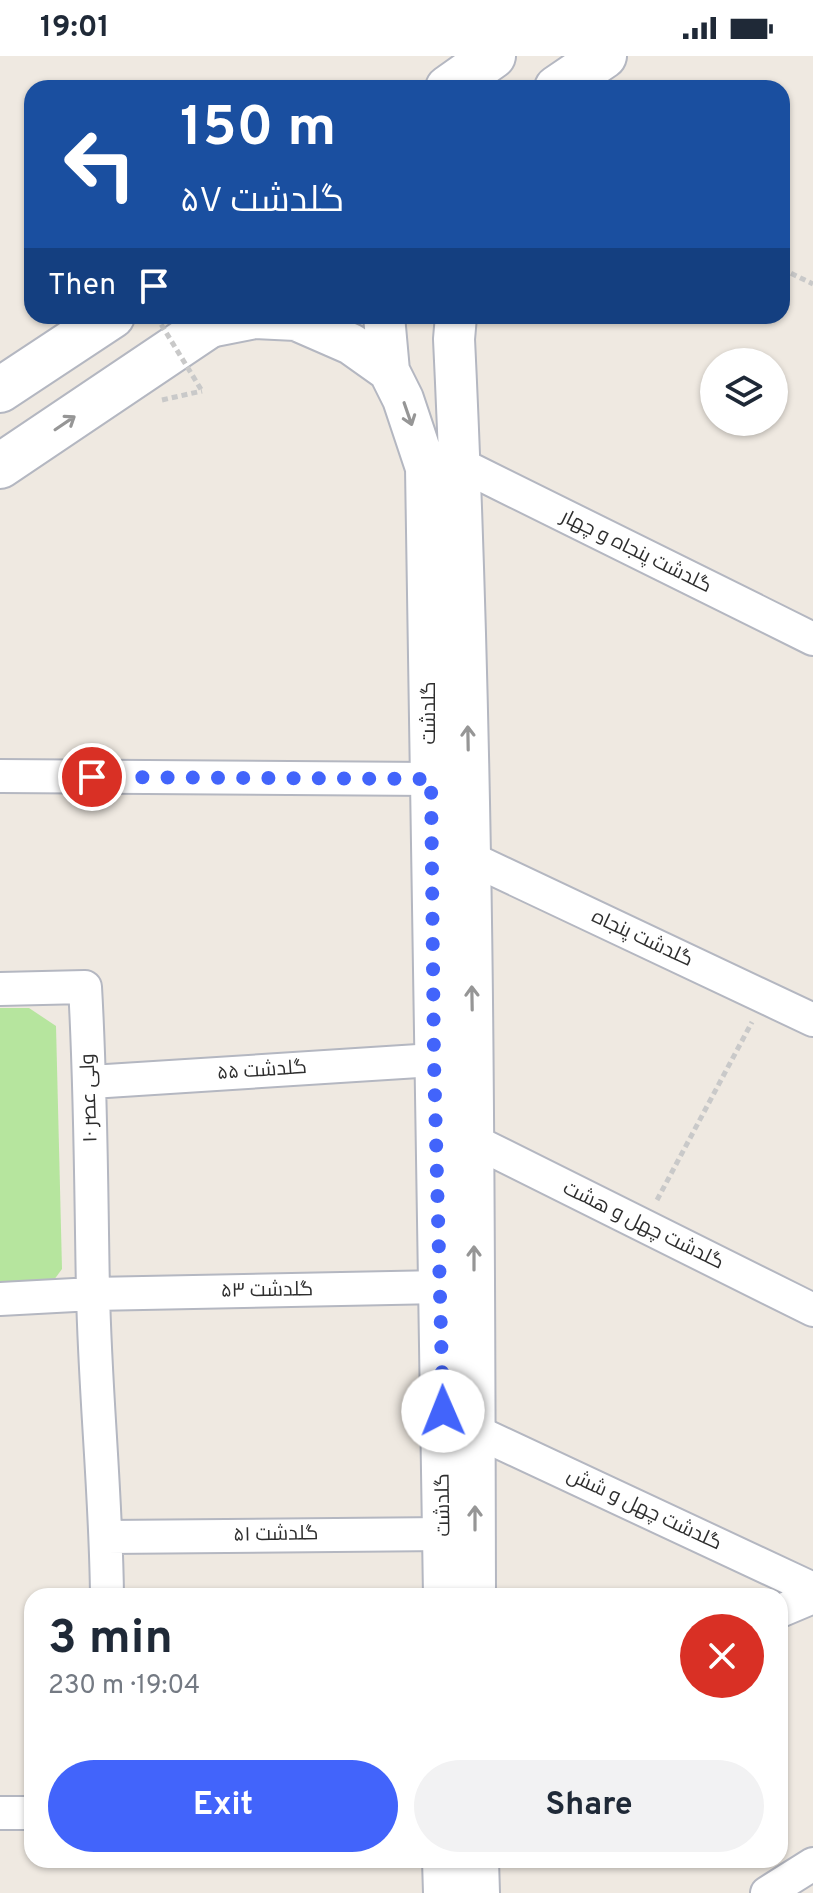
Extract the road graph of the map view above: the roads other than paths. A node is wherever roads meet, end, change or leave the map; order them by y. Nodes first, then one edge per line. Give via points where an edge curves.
1 (493, 56) edge
2 (604, 56) edge
3 (459, 80) edge
4 (569, 80) edge
5 (100, 324) edge
6 (211, 324) edge
7 (305, 324) edge
8 (385, 324) edge
9 (455, 324) edge
10 (389, 371) junction
11 (0, 390) edge
12 (460, 464) junction
13 (0, 466) edge
14 (813, 639) edge
15 (0, 776) edge
16 (431, 779) junction
17 (470, 858) junction
18 (0, 989) edge
19 (813, 1020) edge
20 (434, 1060) junction
21 (91, 1082) junction
22 (474, 1141) junction
23 (441, 1287) junction
24 (93, 1294) junction
25 (0, 1299) edge
26 (813, 1310) edge
27 (475, 1431) junction
28 (445, 1534) junction
29 (107, 1537) junction
30 (107, 1588) edge
31 (444, 1588) edge
32 (475, 1588) edge
33 (813, 1589) edge
34 (813, 1597) edge
35 (788, 1608) edge
36 (0, 1813) edge
37 (24, 1813) edge
38 (813, 1864) edge
39 (443, 1868) edge
40 (478, 1868) edge
41 (444, 1893) edge
42 (479, 1893) edge
43 (767, 1893) edge

1 - 3 main road
2 - 4 main road
5 - 11 main road
13 -> 6 main road
7 - 10 street, گلدشت via 351,344
8 - 10 street
9 - 12 street, گلدشت
10 -> 16 street, گلدشت via 426,468
12 - 14 street, گلدشت پنجاه و چهار
17 -> 12 street, گلدشت
15 - 16 street
16 - 20 street, گلدشت
17 - 19 street, گلدشت پنجاه
22 -> 17 street, گلدشت
18 - 21 street, ولی عصر ۱۰ via 85,987
20 - 21 street, گلدشت ۵۵
20 - 23 street, گلدشت
21 - 24 street, ولی عصر ۱۰
22 - 26 street, گلدشت چهل و هشت
27 -> 22 street, گلدشت
23 - 24 street, گلدشت ۵۳
23 - 28 street, گلدشت
24 - 25 street, گلدشت ۵۳
24 - 29 street, ولی عصر ۱۰
32 -> 27 street, گلدشت
27 - 33 street, گلدشت چهل و شش
28 - 29 street, گلدشت ۵۱
28 - 31 street, گلدشت
29 - 30 street, ولی عصر ۱۰
34 - 35 street
36 - 37 street
38 - 43 street
39 - 41 street
40 - 42 street

